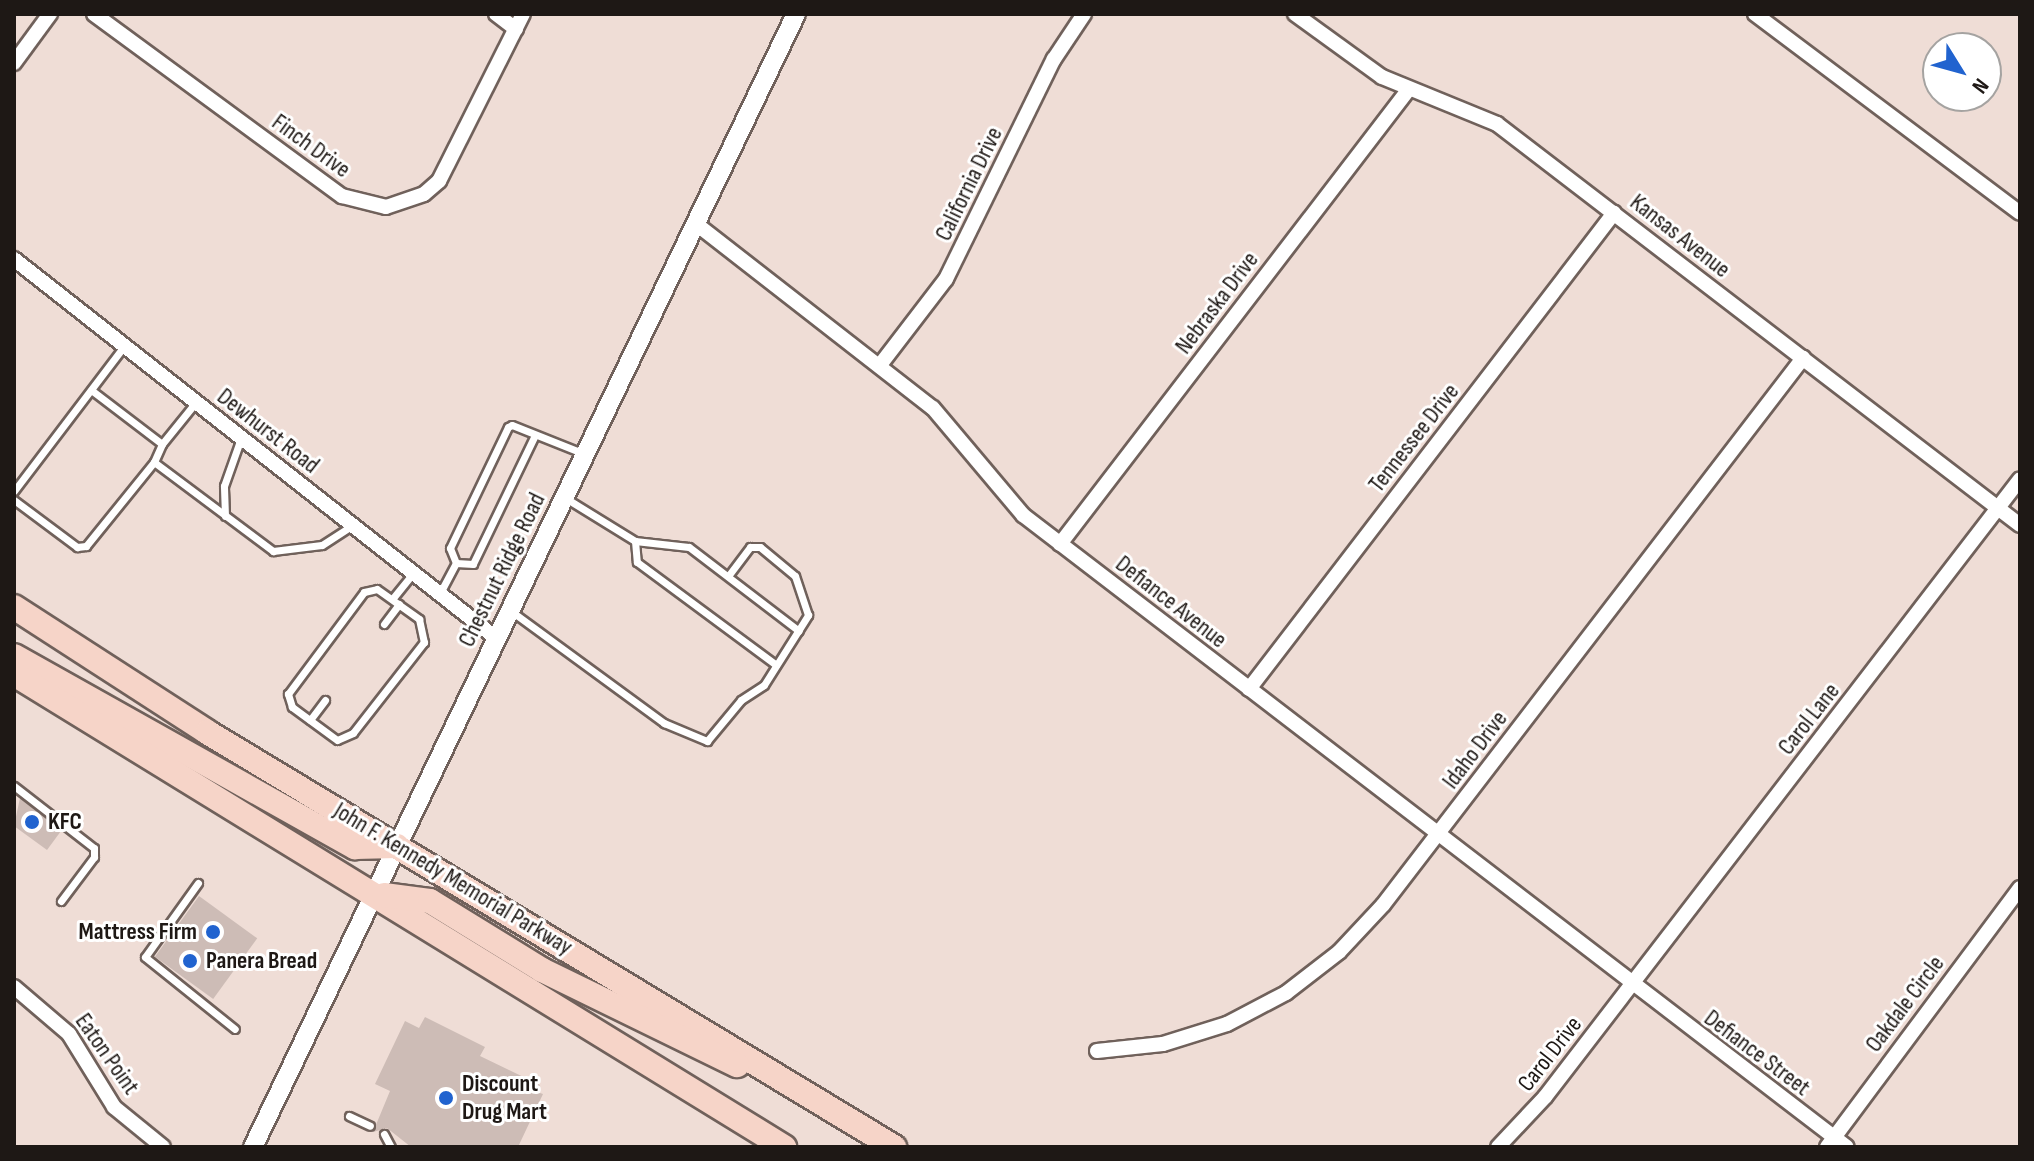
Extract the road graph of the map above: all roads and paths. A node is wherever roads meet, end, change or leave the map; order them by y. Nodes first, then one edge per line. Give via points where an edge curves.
1 (50, 14) edge
2 (94, 14) edge
3 (496, 14) edge
4 (523, 14) edge
5 (796, 14) edge
6 (1084, 14) edge
7 (1295, 14) edge
8 (1755, 14) edge
9 (516, 29) junction
10 (14, 63) edge
11 (1409, 89) junction
12 (1614, 213) junction
13 (2020, 213) edge
14 (695, 223) junction
15 (14, 259) edge
16 (125, 346) junction
17 (1803, 358) junction
18 (880, 365) junction
19 (91, 390) junction
20 (196, 402) junction
21 (535, 435) junction
22 (242, 438) junction
23 (162, 444) junction
24 (584, 454) junction
25 (154, 462) junction
26 (2020, 479) edge
27 (14, 491) edge
28 (563, 497) junction
29 (14, 500) edge
30 (1998, 508) junction
31 (225, 516) junction
32 (353, 525) junction
33 (2020, 525) edge
34 (635, 541) junction
35 (1060, 544) junction
36 (456, 563) junction
37 (413, 573) junction
38 (728, 576) junction
39 (440, 594) junction
40 (396, 601) junction
41 (14, 607) edge
42 (509, 610) junction
43 (384, 624) dead end
44 (799, 631) junction
45 (496, 638) junction
46 (14, 656) edge
47 (776, 665) junction
48 (14, 674) edge
49 (1249, 689) junction
50 (325, 700) dead end
51 (310, 720) junction
52 (14, 786) edge
53 (1437, 835) junction
54 (397, 846) junction
55 (198, 883) dead end
56 (2020, 888) edge
57 (374, 893) junction
58 (61, 901) dead end
59 (14, 987) edge
60 (1637, 989) junction
61 (235, 1029) dead end
62 (1097, 1051) dead end
63 (349, 1116) dead end
64 (370, 1126) dead end
65 (384, 1134) dead end
66 (873, 1134) junction
67 (1830, 1142) edge
68 (163, 1147) edge
69 (253, 1147) edge
70 (391, 1147) edge
71 (784, 1147) edge
72 (894, 1147) edge
73 (1498, 1147) edge
74 (1847, 1147) edge

1 - 10 street
2 - 9 street, Finch Drive via 342,196 373,207 406,203 439,181
3 - 9 street
4 - 9 street, Finch Drive
5 - 14 street, Chestnut Ridge Road
6 - 18 street, California Drive via 1054,59 946,279
7 - 11 street, Kansas Avenue via 1365,67
8 - 13 street
11 - 12 street, Kansas Avenue via 1497,124
11 - 35 street, Nebraska Drive
12 - 17 street, Kansas Avenue
12 - 49 street, Tennessee Drive
14 - 18 street, Defiance Avenue
14 - 24 street, Chestnut Ridge Road
15 - 16 street, Dewhurst Road
16 - 19 lane
16 - 20 street, Dewhurst Road
17 - 30 street, Kansas Avenue
17 - 53 street, Idaho Drive
18 - 35 street, Defiance Avenue via 933,408 1001,495
19 - 23 lane
19 - 27 lane
20 - 22 street, Dewhurst Road
20 - 23 lane
21 - 24 lane
21 - 36 lane via 473,564
21 - 36 lane via 508,427 450,548
22 - 31 lane via 224,486
22 - 32 street, Dewhurst Road
23 - 25 lane
24 - 28 street, Chestnut Ridge Road
25 - 29 lane via 86,546 77,547
25 - 31 lane
26 - 30 street, Carol Lane
28 - 34 lane
28 - 42 street, Chestnut Ridge Road
30 - 33 street, Kansas Avenue
30 - 60 street, Carol Lane
31 - 32 lane via 273,551 322,545
32 - 37 street, Dewhurst Road
34 - 38 lane via 678,541
34 - 47 lane via 637,562
35 - 49 street, Defiance Avenue
36 - 39 lane
37 - 39 street, Dewhurst Road
37 - 40 lane
38 - 44 lane
38 - 44 lane via 750,547 760,547 795,576 807,600 808,615
39 - 45 street, Dewhurst Road
40 - 43 lane
40 - 51 lane via 377,589 364,592 293,681 292,707
40 - 51 lane via 419,619 424,642 353,733 337,740
41 - 54 highway, John F. Kennedy Memorial Parkway
42 - 45 street, Chestnut Ridge Road
42 - 47 lane via 700,742 714,736
44 - 47 lane
45 - 54 street, Chestnut Ridge Road
46 - 54 highway via 355,847
48 - 57 highway
49 - 53 street, Defiance Avenue
50 - 51 lane
52 - 58 lane via 94,848 94,857
53 - 60 street, Defiance Avenue
53 - 62 street, Idaho Drive via 1363,928 1286,993 1195,1035
54 - 57 street, Chestnut Ridge Road
54 - 66 highway, John F. Kennedy Memorial Parkway
55 - 61 lane via 145,957
56 - 67 street, Oakdale Circle
57 - 66 highway via 430,901 542,970
57 - 69 street, Chestnut Ridge Road
57 - 71 highway
59 - 68 street, Eaton Point via 69,1034 114,1107
60 - 67 street, Defiance Street
60 - 73 street, Carol Drive
63 - 64 lane
65 - 70 lane
66 - 72 highway, John F. Kennedy Memorial Parkway
67 - 74 street, Defiance Street

